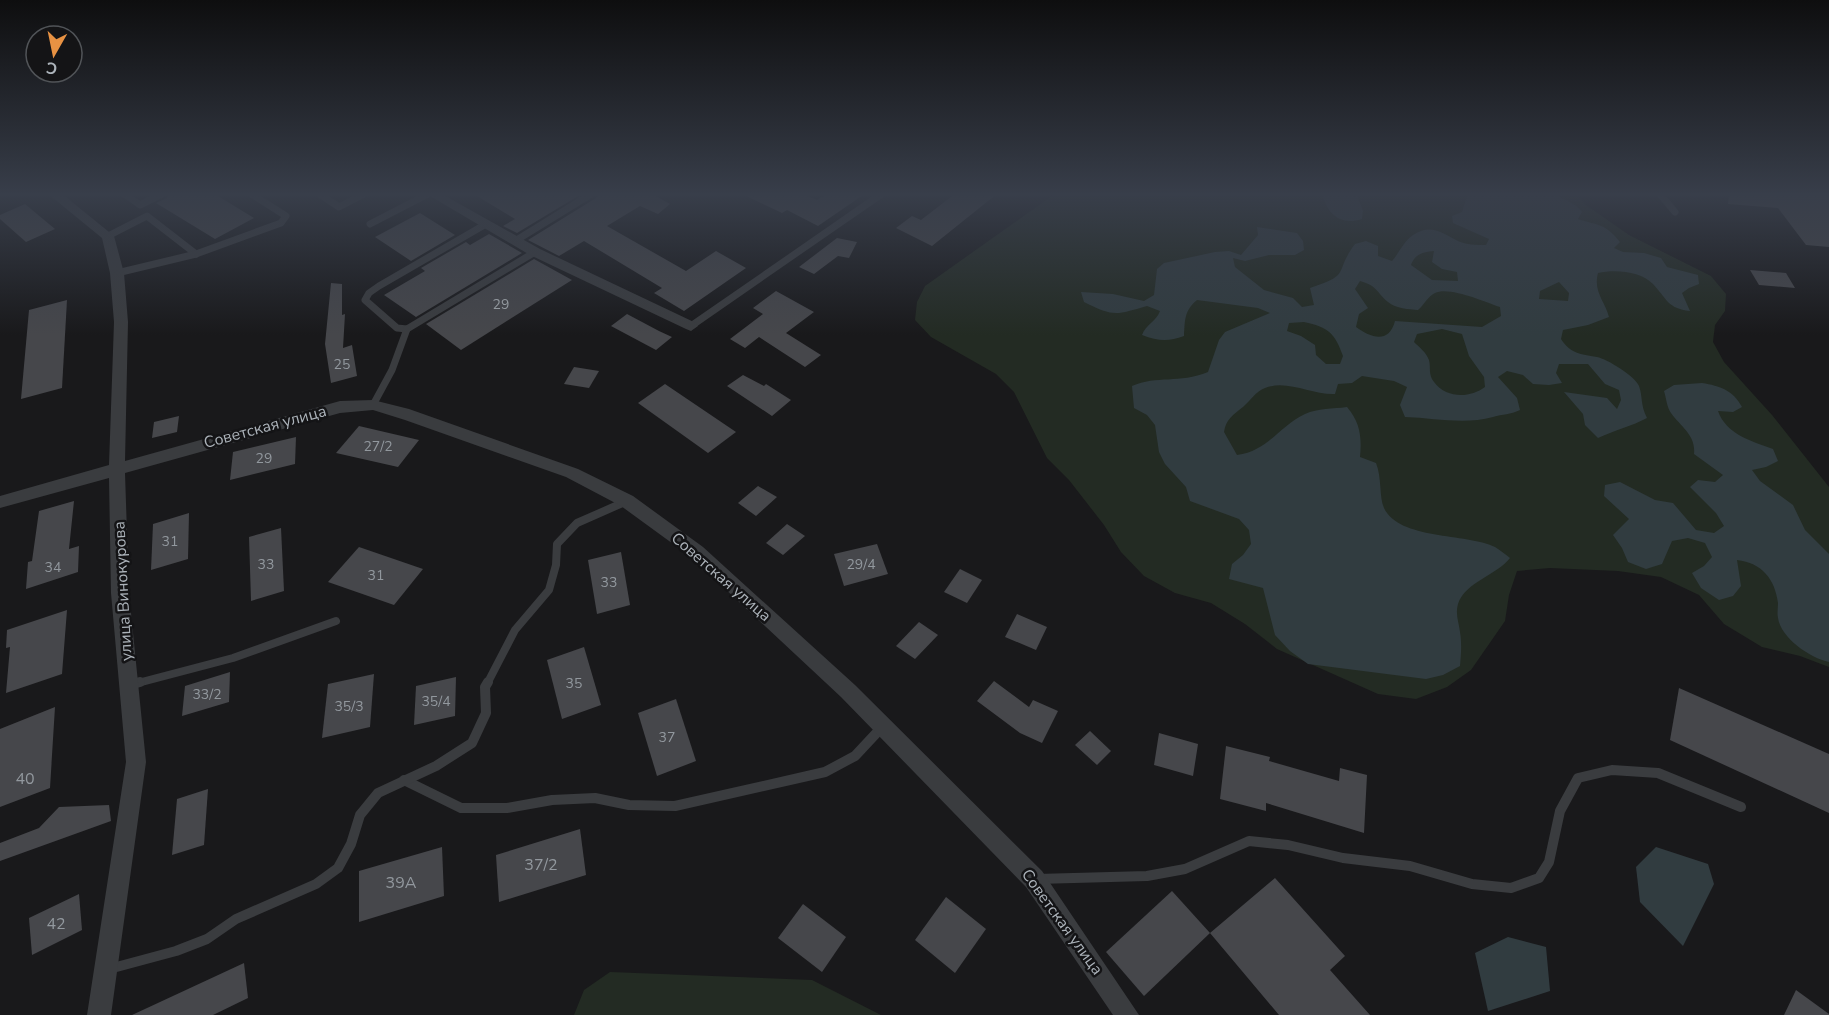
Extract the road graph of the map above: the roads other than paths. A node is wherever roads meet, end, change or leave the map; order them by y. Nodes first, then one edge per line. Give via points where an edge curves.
1 (109, 240) edge
2 (178, 240) edge
3 (233, 240) edge
4 (458, 240) edge
5 (815, 240) edge
6 (515, 241) edge
7 (535, 252) junction
8 (196, 254) junction
9 (117, 273) junction
10 (691, 326) joint
11 (407, 330) junction
12 (374, 405) junction
13 (117, 468) junction
14 (627, 501) junction
15 (0, 502) edge
16 (336, 621) dead end
17 (129, 685) junction
18 (883, 726) junction
19 (404, 780) junction
20 (1741, 807) dead end
21 (1034, 879) junction
22 (104, 971) junction
23 (99, 1015) edge
24 (1127, 1015) edge

1 - 9 street, улица Винокурова
2 - 8 lane
3 - 8 lane
4 - 11 lane via 369,292 365,300 397,328
5 - 10 lane
6 - 7 street
7 - 10 street
7 - 11 lane
8 - 9 lane
9 - 13 street, улица Винокурова via 121,322
11 - 12 lane
12 - 13 street, Советская улица via 340,407
12 - 14 street, Советская улица via 572,474
13 - 15 street, Советская улица
13 - 17 street, улица Винокурова via 120,593
14 - 18 street, Советская улица via 697,552
14 - 19 lane via 577,523 557,544 549,590 515,630 485,687 486,713 472,743
16 - 17 lane via 233,658
17 - 22 street, улица Винокурова via 136,762
18 - 19 lane via 855,756 825,772 675,806 629,805 595,798 507,808 461,808
18 - 21 street, Советская улица
19 - 22 lane via 378,793 360,816 338,868 316,884 236,919 207,939
20 - 21 lane via 1658,773 1612,770 1578,778 1560,811 1549,862 1539,878 1511,888 1472,884 1410,866 1249,841 1206,861 1166,873
21 - 24 street, Советская улица
22 - 23 street, улица Винокурова

